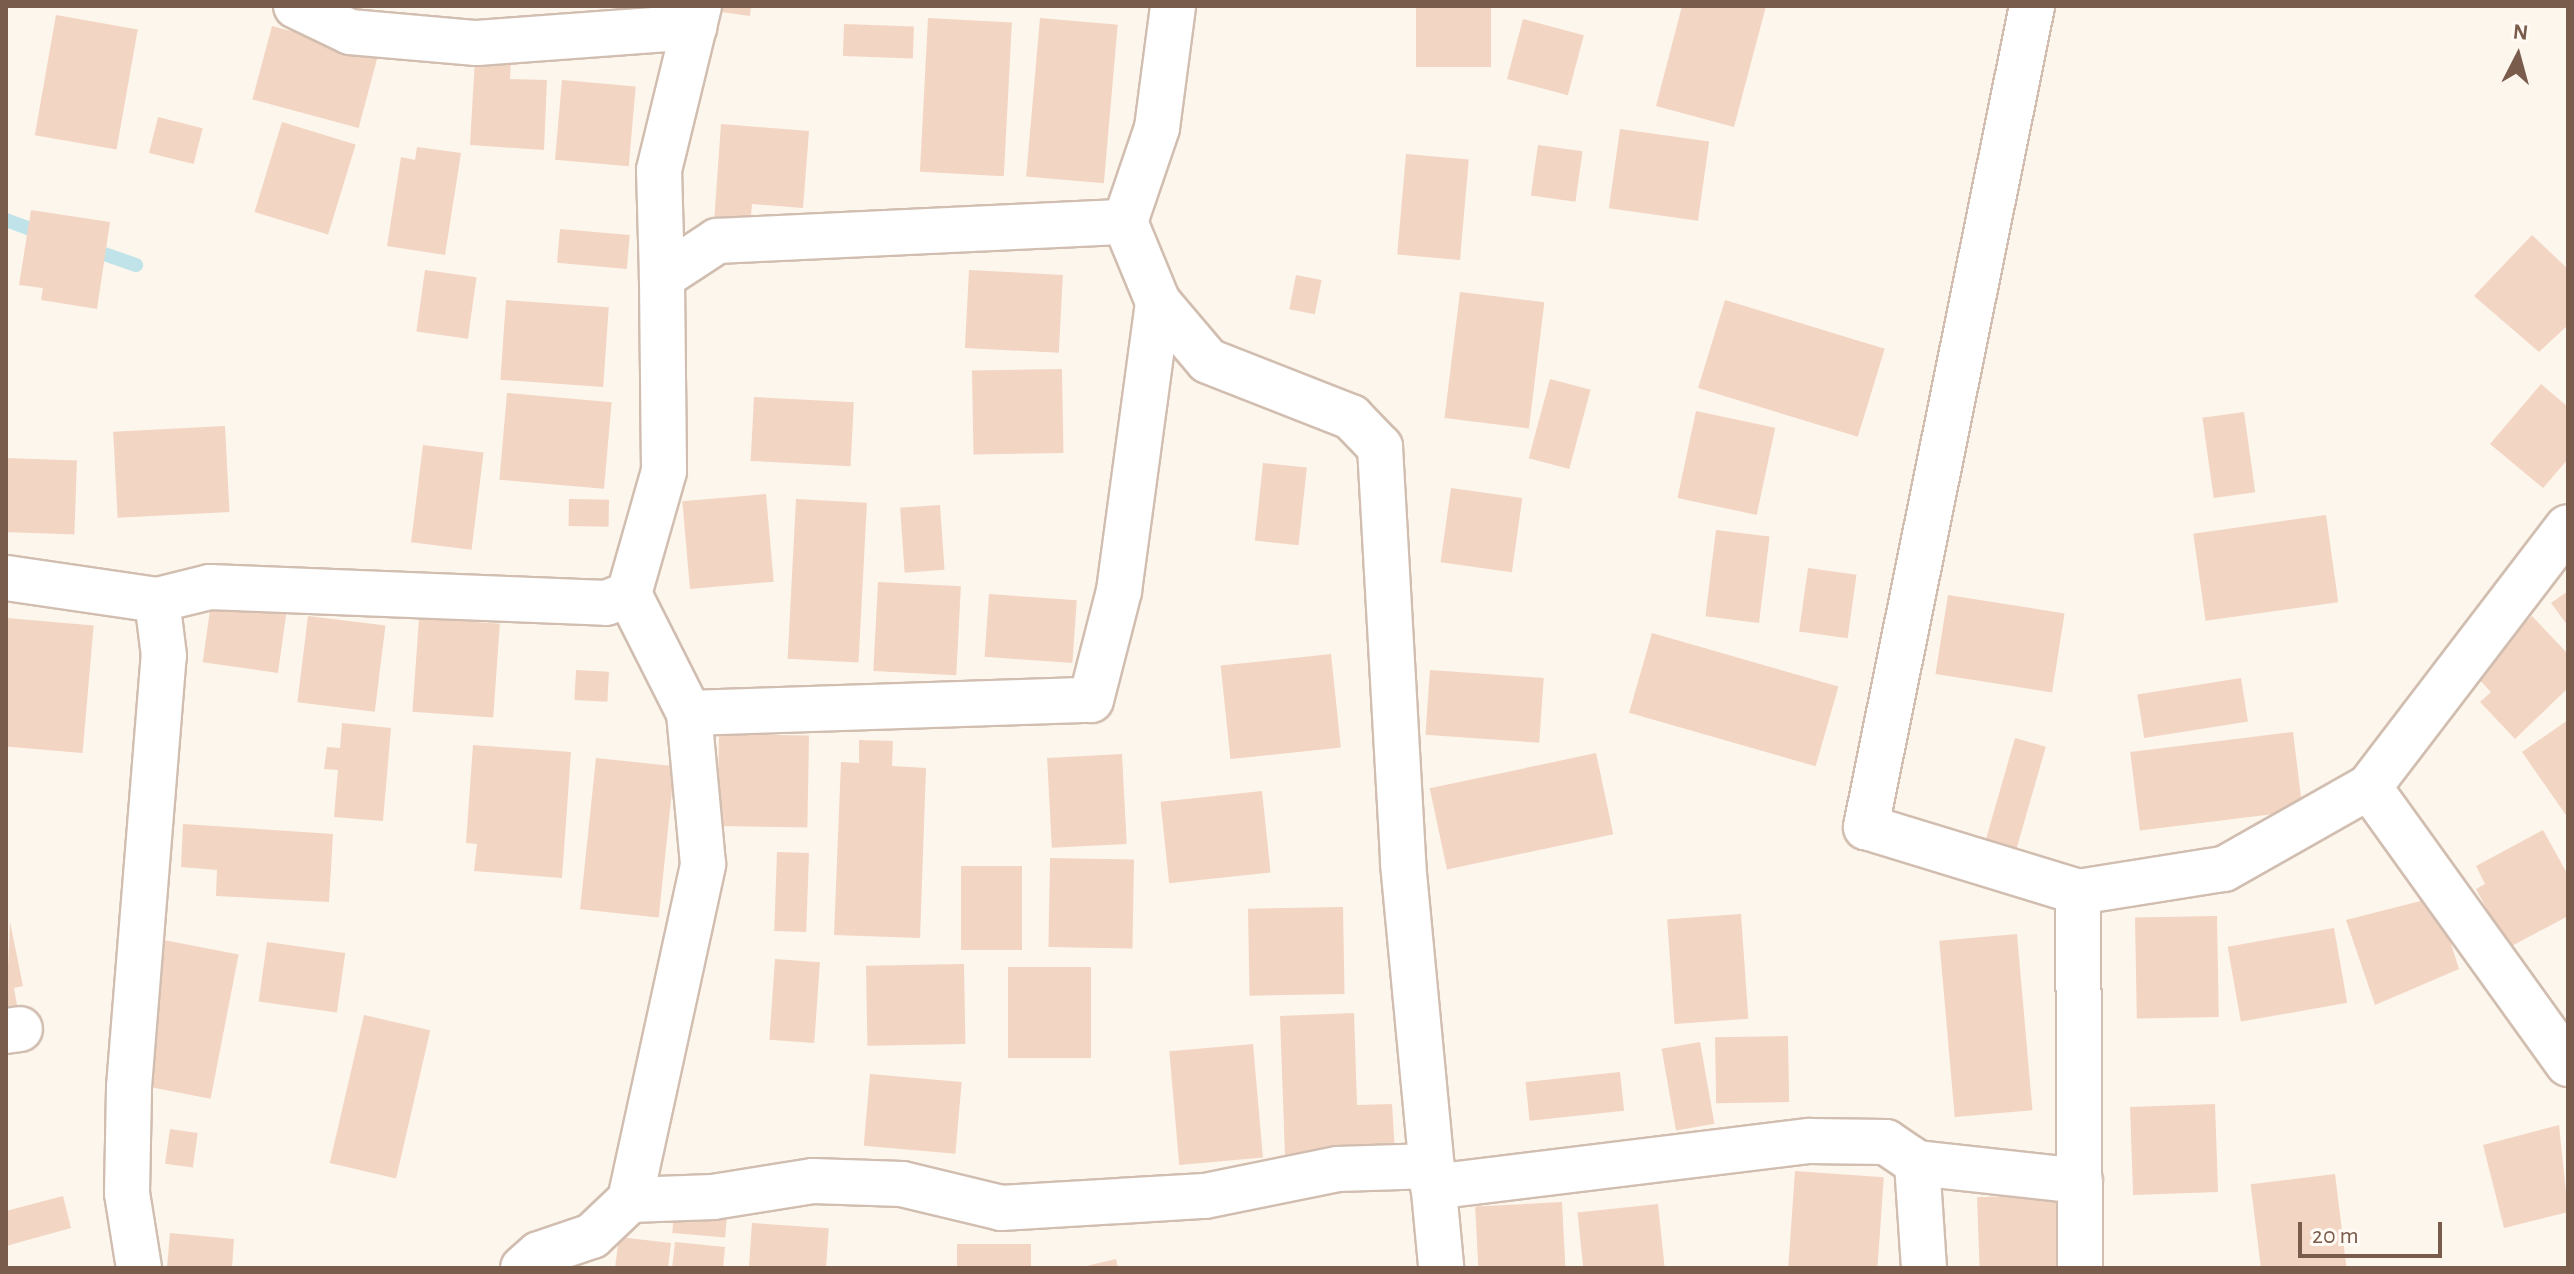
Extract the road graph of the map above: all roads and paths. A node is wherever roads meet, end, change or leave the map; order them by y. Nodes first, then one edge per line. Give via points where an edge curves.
1 (296, 6) edge
2 (1173, 6) edge
3 (2032, 6) edge
4 (696, 17) edge
5 (1125, 222) junction
6 (662, 277) junction
7 (1158, 302) junction
8 (2568, 527) edge
9 (6, 578) edge
10 (629, 594) junction
11 (157, 600) junction
12 (689, 713) junction
13 (2369, 787) junction
14 (2078, 892) junction
15 (2568, 1064) edge
16 (1917, 1163) junction
17 (1432, 1177) junction
18 (2080, 1181) junction
19 (630, 1200) junction
20 (139, 1268) edge
21 (523, 1268) edge
22 (1441, 1268) edge
23 (1924, 1268) edge
24 (2080, 1268) edge

1 - 4 street via 350,32 477,43
2 - 5 street via 1157,128
3 - 14 street via 1866,827
4 - 6 street via 659,170
5 - 6 street via 717,241
5 - 7 street
6 - 10 street via 664,471
7 - 12 street via 1119,591 1091,700
7 - 17 street via 1208,361 1351,417 1380,447 1403,863
8 - 13 street
9 - 11 street
10 - 11 street via 606,603 210,587
10 - 12 street
11 - 20 street via 164,656 129,1087 127,1193
12 - 19 street via 703,864
13 - 14 street via 2224,869
13 - 15 street
14 - 18 street
16 - 17 street via 1886,1142 1809,1141
16 - 18 street
16 - 23 street
17 - 19 street via 1338,1169 1205,1196 1001,1208 902,1184 813,1181 713,1197
17 - 22 street
18 - 24 street
19 - 21 street via 592,1236 539,1254

